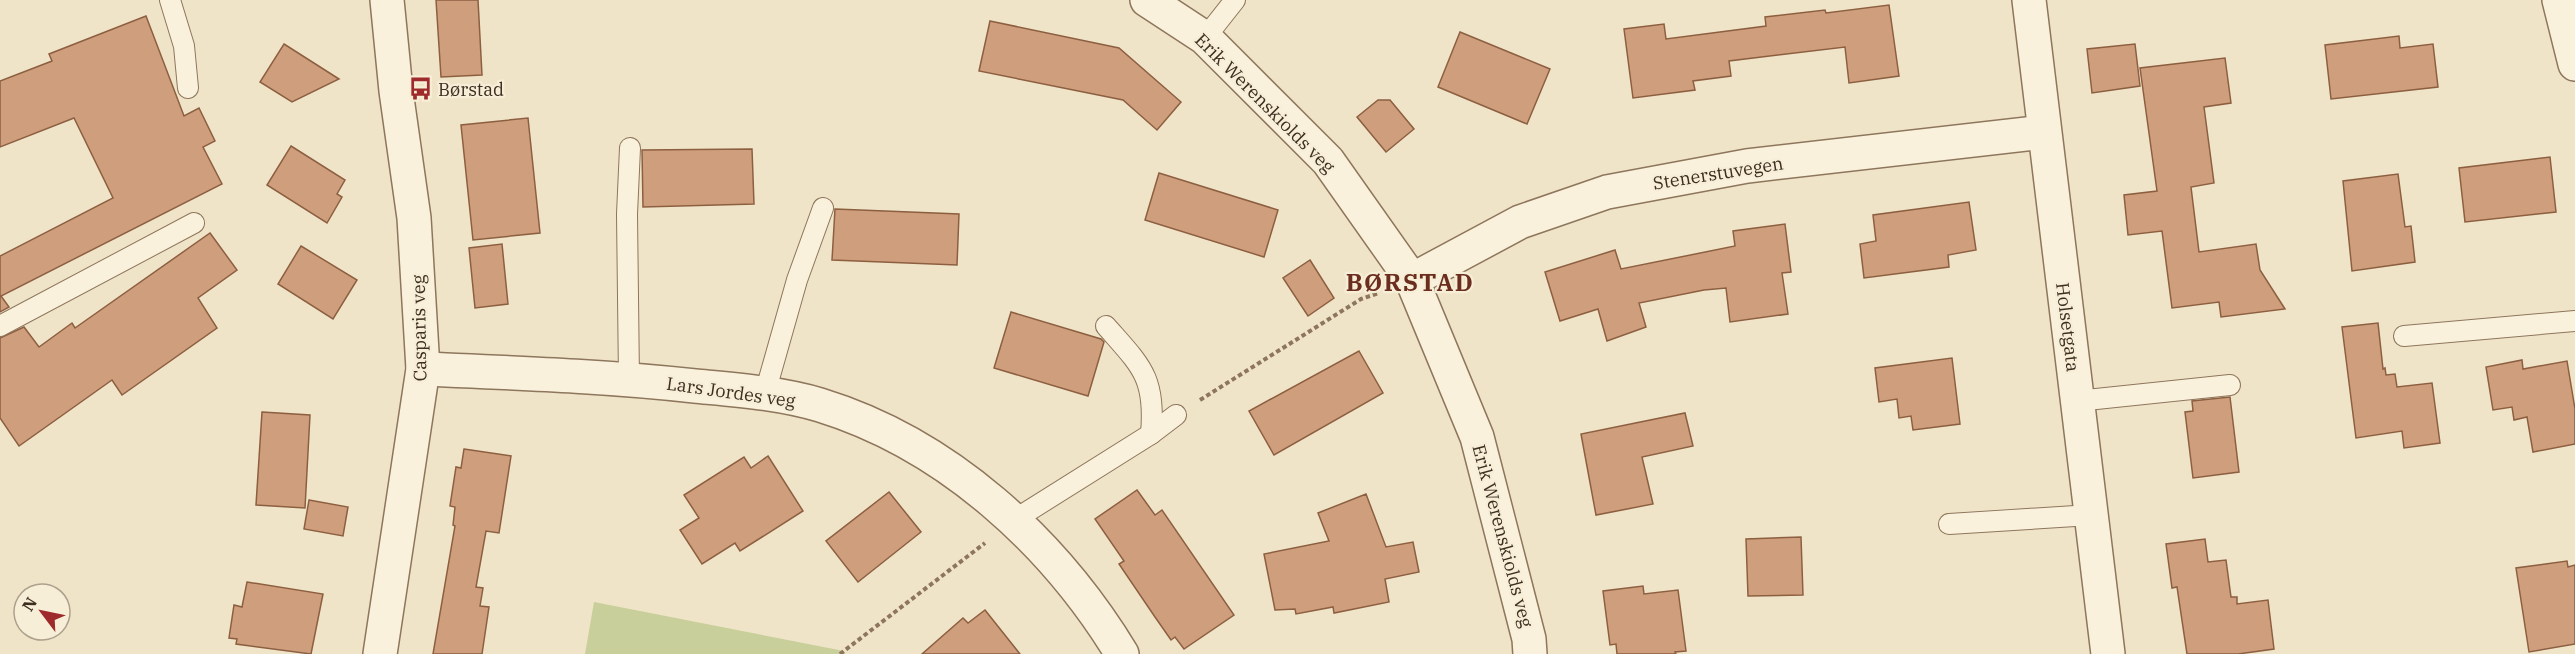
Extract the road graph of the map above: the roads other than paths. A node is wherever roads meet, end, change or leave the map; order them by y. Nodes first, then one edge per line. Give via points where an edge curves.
1 (170, 0) edge
2 (387, 0) edge
3 (1148, 0) edge
4 (1235, 0) edge
5 (2029, 0) edge
6 (2559, 0) edge
7 (1205, 38) junction
8 (2575, 64) edge
9 (188, 88) dead end
10 (2044, 132) junction
11 (630, 148) dead end
12 (823, 208) dead end
13 (194, 223) dead end
14 (1412, 280) junction
15 (2575, 321) edge
16 (0, 326) edge
17 (1106, 326) dead end
18 (2404, 336) dead end
19 (423, 369) junction
20 (629, 379) junction
21 (2230, 385) dead end
22 (765, 393) junction
23 (2077, 401) junction
24 (1176, 415) road end
25 (1151, 434) junction
26 (2091, 515) junction
27 (1014, 520) junction
28 (1949, 524) dead end
29 (380, 654) edge
30 (1122, 654) edge
31 (1530, 654) edge
32 (2108, 654) edge

1 - 9 lane via 184,46
2 - 19 street, Casparis veg via 414,218
3 - 7 street, Erik Werenskiolds veg
4 - 7 lane
5 - 10 street, Holsetgata
6 - 8 street
7 - 14 street, Erik Werenskiolds veg via 1328,161
10 - 14 street, Stenerstuvegen via 1747,166 1607,192 1520,222
10 - 23 street, Holsetgata
11 - 20 lane
12 - 22 lane via 797,280
13 - 16 lane
14 - 31 street, Erik Werenskiolds veg via 1477,437
15 - 18 lane
17 - 25 lane via 1147,377 1152,399
19 - 20 street, Lars Jordes veg
19 - 29 street, Casparis veg
20 - 22 street, Lars Jordes veg
21 - 23 lane
22 - 27 street, Lars Jordes veg via 820,405 914,446
23 - 26 street, Holsetgata
24 - 25 lane
25 - 27 lane
26 - 28 lane
26 - 32 street, Holsetgata
27 - 30 street, Lars Jordes veg via 1102,621

